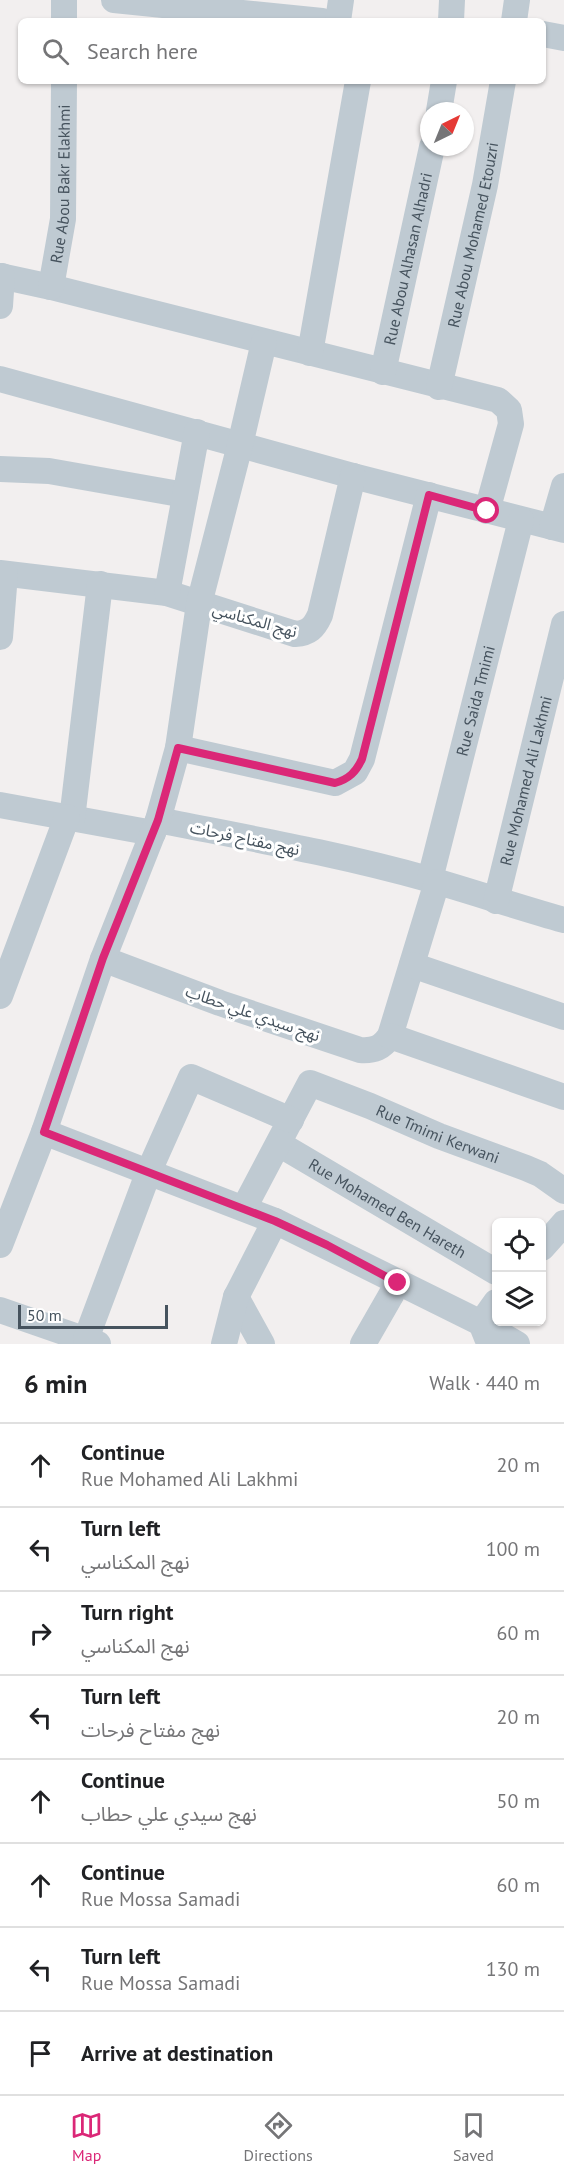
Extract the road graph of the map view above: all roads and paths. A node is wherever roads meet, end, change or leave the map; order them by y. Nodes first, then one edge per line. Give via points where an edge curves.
1 (64, 0) edge
2 (114, 0) edge
3 (341, 0) edge
4 (452, 0) edge
5 (517, 0) edge
6 (191, 4) edge
7 (64, 18) edge
8 (299, 18) edge
9 (338, 18) edge
10 (451, 18) edge
11 (514, 18) edge
12 (546, 35) edge
13 (564, 38) edge
14 (64, 84) edge
15 (357, 84) edge
16 (444, 84) edge
17 (502, 84) edge
18 (440, 102) edge
19 (430, 156) edge
20 (1, 276) edge
21 (51, 287) junction
22 (0, 306) edge
23 (264, 342) junction
24 (310, 353) junction
25 (383, 372) junction
26 (0, 379) edge
27 (439, 387) junction
28 (197, 432) junction
29 (240, 445) junction
30 (0, 469) edge
31 (352, 476) junction
32 (564, 486) edge
33 (185, 495) junction
34 (429, 495) junction
35 (487, 511) junction
36 (521, 520) junction
37 (558, 529) edge
38 (2, 574) edge
39 (100, 584) junction
40 (167, 593) junction
41 (199, 604) junction
42 (564, 624) edge
43 (0, 637) edge
44 (178, 748) junction
45 (0, 805) edge
46 (69, 818) junction
47 (156, 826) junction
48 (433, 881) junction
49 (496, 901) junction
50 (564, 920) edge
51 (103, 958) junction
52 (411, 965) junction
53 (0, 996) edge
54 (564, 1017) edge
55 (390, 1036) junction
56 (564, 1097) edge
57 (291, 1120) junction
58 (44, 1132) junction
59 (279, 1144) junction
60 (150, 1171) junction
61 (564, 1191) edge
62 (244, 1208) junction
63 (275, 1221) junction
64 (564, 1223) edge
65 (546, 1243) edge
66 (0, 1245) edge
67 (492, 1270) edge
68 (398, 1283) junction
69 (236, 1297) junction
70 (0, 1310) edge
71 (492, 1314) edge
72 (485, 1334) edge
73 (92, 1341) edge
74 (224, 1344) edge
75 (262, 1344) edge
76 (363, 1344) edge
77 (517, 1344) edge

1 - 7 street
2 - 6 street
3 - 9 street
4 - 10 street
5 - 11 street
6 - 8 street
12 - 13 street
14 - 21 street, Rue Abou Bakr Elakhmi via 63,219
15 - 24 street
16 - 18 street
17 - 27 street, Rue Abou Mohamed Etouzri via 485,185
19 - 25 street, Rue Abou Alhasan Alhadri
20 - 21 street
20 - 22 street
21 - 23 street
23 - 24 street
23 - 29 street, نهج المكناسي
24 - 25 street
25 - 27 street
26 - 28 street
27 - 35 street via 498,400 509,410 511,424
28 - 29 street
28 - 33 street
29 - 31 street
29 - 41 street, نهج المكناسي
30 - 33 street via 49,471
31 - 34 street
31 - 41 street, نهج المكناسي via 320,615 311,630 295,634
32 - 37 street
33 - 40 street
34 - 35 street
34 - 44 street via 362,759 355,772 335,783
35 - 36 street
36 - 37 street
36 - 48 street, Rue Saida Tmimi
38 - 39 street
38 - 43 street
39 - 40 street
39 - 46 street
40 - 41 street
41 - 44 street
42 - 49 street, Rue Mohamed Ali Lakhmi
44 - 47 street
45 - 46 street, نهج مفتاح فرحات
46 - 47 street, نهج مفتاح فرحات
46 - 53 street
47 - 48 street, نهج مفتاح فرحات via 344,858
47 - 51 street
48 - 49 street, نهج مفتاح فرحات
48 - 52 street
49 - 50 street, نهج مفتاح فرحات
51 - 55 street, نهج سيدي علي حطاب via 360,1050 380,1047
51 - 58 street
52 - 54 street
52 - 55 street
55 - 56 street
57 - 59 street
57 - 60 street via 191,1077
57 - 61 street, Rue Tmimi Kerwani via 310,1083 526,1168
58 - 60 street
58 - 66 street
59 - 62 street
59 - 67 street, Rue Mohamed Ben Hareth
60 - 62 street
60 - 73 street
62 - 63 street
63 - 68 street
63 - 69 street
64 - 65 street
68 - 72 street
68 - 76 street
69 - 74 street
69 - 75 street
70 - 73 street
71 - 72 street
72 - 77 street

